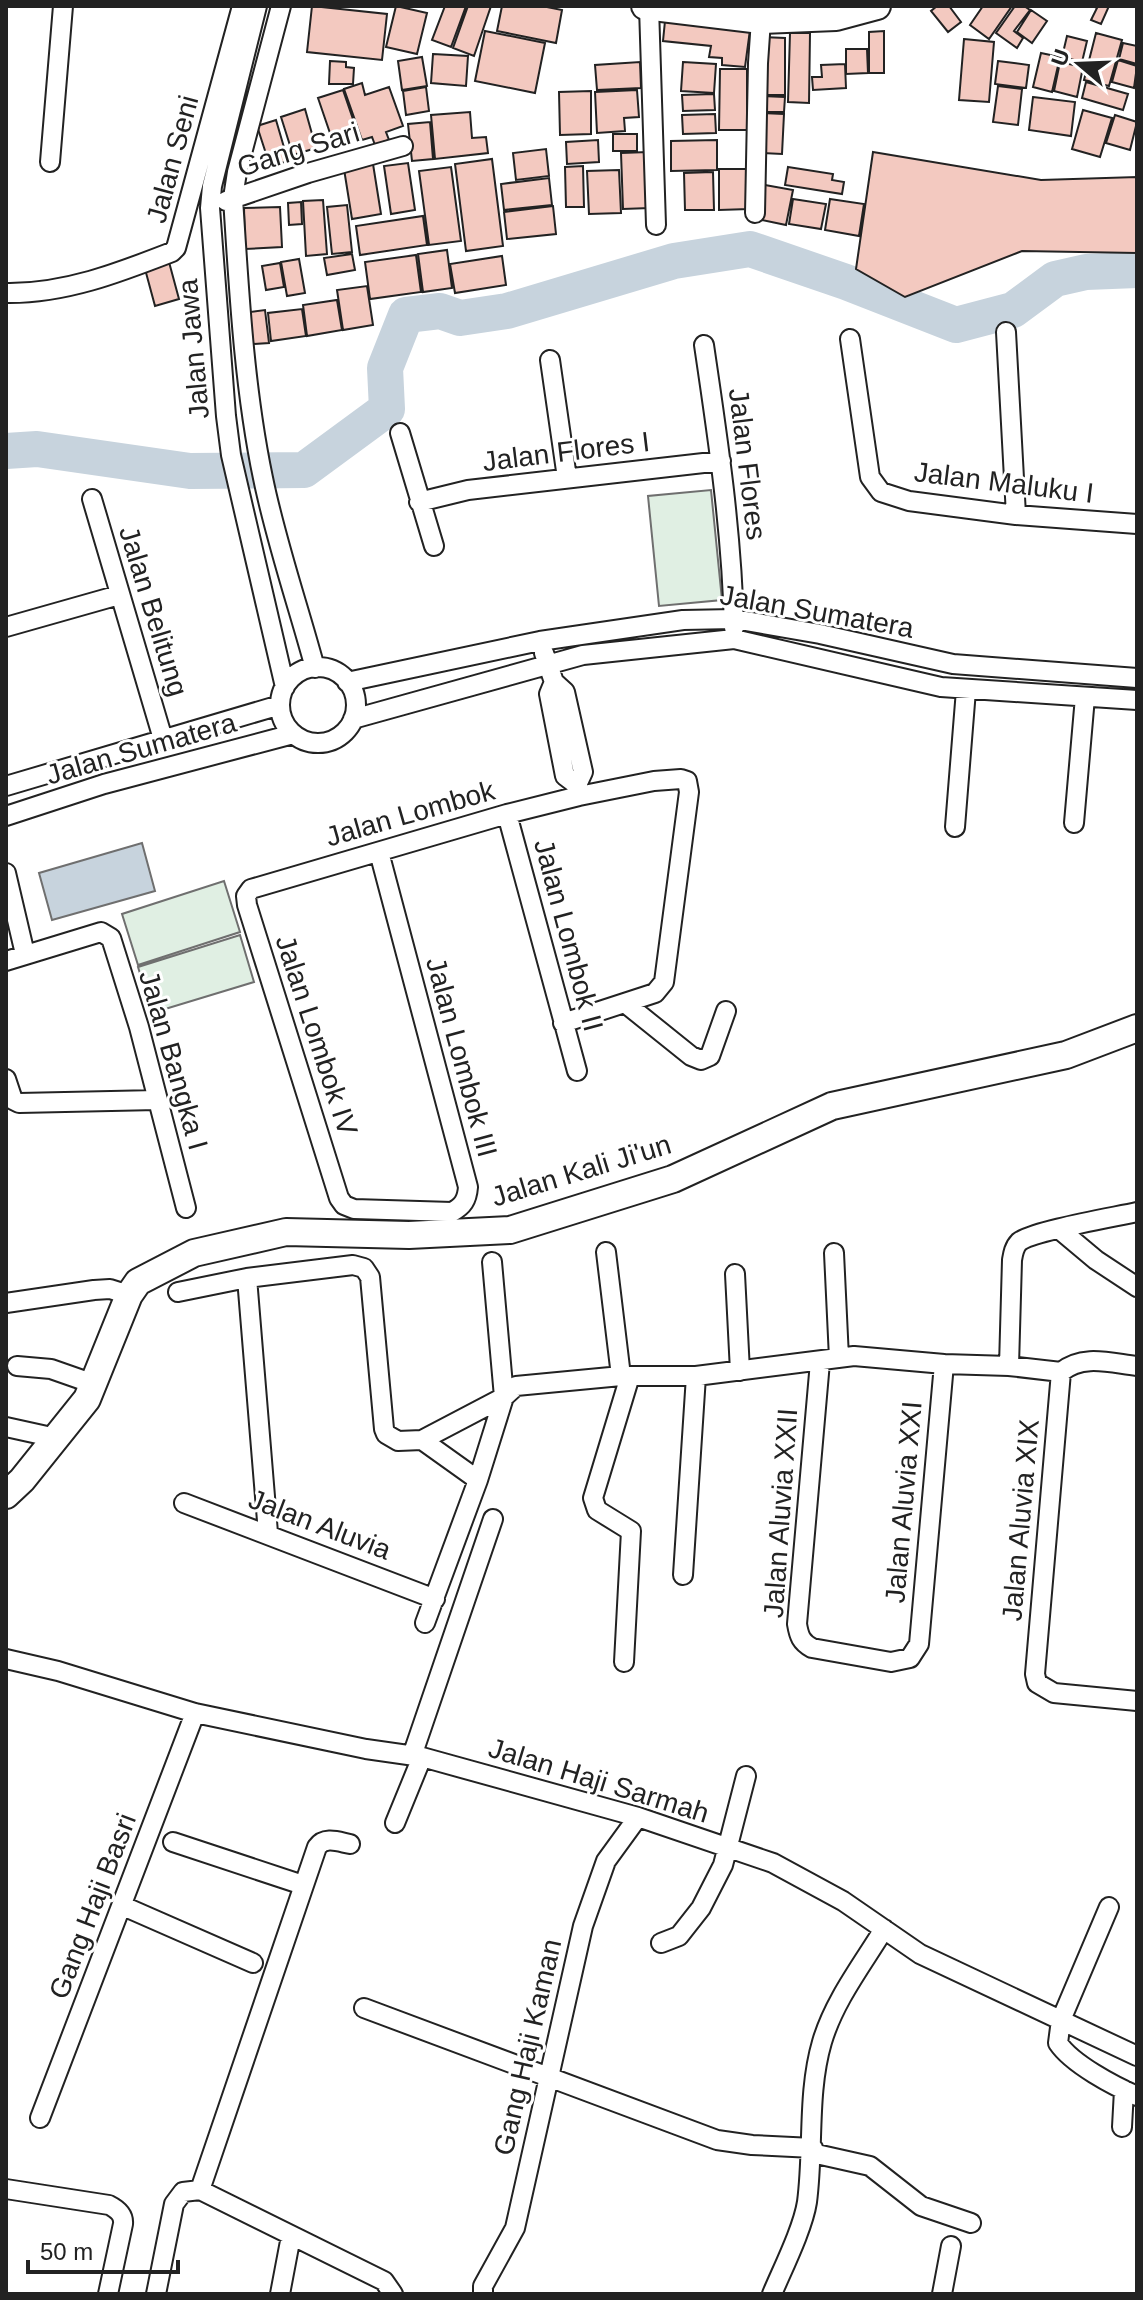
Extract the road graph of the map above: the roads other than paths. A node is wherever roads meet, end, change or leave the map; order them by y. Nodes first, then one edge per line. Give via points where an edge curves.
1 (63, 6) edge
2 (242, 6) edge
3 (257, 6) edge
4 (281, 6) edge
5 (647, 6) edge
6 (877, 6) edge
7 (761, 20) junction
8 (403, 146) dead end
9 (50, 162) dead end
10 (233, 198) junction
11 (210, 208) junction
12 (755, 213) dead end
13 (656, 225) dead end
14 (6, 293) edge
15 (1006, 332) dead end
16 (850, 339) dead end
17 (704, 345) dead end
18 (550, 360) dead end
19 (400, 433) dead end
20 (256, 438) junction
21 (230, 446) junction
22 (721, 461) junction
23 (567, 478) junction
24 (92, 499) dead end
25 (419, 502) junction
26 (1016, 515) junction
27 (1137, 524) edge
28 (434, 546) dead end
29 (119, 595) junction
30 (734, 619) junction
31 (6, 627) edge
32 (734, 639) junction
33 (540, 641) junction
34 (548, 663) junction
35 (315, 668) junction
36 (1137, 678) edge
37 (347, 682) junction
38 (285, 687) junction
39 (966, 690) junction
40 (1085, 697) junction
41 (1137, 700) edge
42 (280, 705) junction
43 (353, 719) junction
44 (293, 734) junction
45 (163, 739) junction
46 (6, 786) edge
47 (578, 791) junction
48 (507, 814) junction
49 (6, 816) edge
50 (1074, 823) dead end
51 (955, 827) dead end
52 (379, 852) junction
53 (6, 873) edge
54 (258, 886) joint
55 (25, 954) junction
56 (6, 961) edge
57 (625, 1003) junction
58 (726, 1011) dead end
59 (563, 1023) junction
60 (1137, 1028) edge
61 (577, 1071) dead end
62 (6, 1079) edge
63 (157, 1100) junction
64 (9, 1107) edge
65 (344, 1205) joint
66 (186, 1208) dead end
67 (1137, 1212) edge
68 (1059, 1229) junction
69 (606, 1252) dead end
70 (834, 1253) dead end
71 (492, 1262) dead end
72 (735, 1274) dead end
73 (247, 1278) junction
74 (1137, 1287) edge
75 (178, 1292) dead end
76 (129, 1295) junction
77 (6, 1303) edge
78 (839, 1358) junction
79 (820, 1362) junction
80 (944, 1364) junction
81 (17, 1366) dead end
82 (1009, 1366) junction
83 (1137, 1366) edge
84 (740, 1371) junction
85 (1061, 1372) junction
86 (626, 1376) junction
87 (696, 1376) junction
88 (91, 1383) junction
89 (504, 1397) junction
90 (6, 1427) edge
91 (56, 1438) junction
92 (422, 1440) junction
93 (478, 1480) junction
94 (6, 1495) edge
95 (184, 1503) dead end
96 (493, 1519) dead end
97 (268, 1533) junction
98 (683, 1575) dead end
99 (435, 1599) junction
100 (425, 1623) dead end
101 (919, 1644) joint
102 (6, 1659) edge
103 (624, 1662) dead end
104 (1137, 1701) edge
105 (195, 1713) junction
106 (417, 1756) junction
107 (746, 1776) dead end
108 (638, 1817) junction
109 (395, 1823) dead end
110 (173, 1842) dead end
111 (350, 1844) dead end
112 (726, 1848) junction
113 (303, 1885) junction
114 (123, 1906) junction
115 (1109, 1907) dead end
116 (884, 1929) junction
117 (661, 1943) dead end
118 (253, 1963) dead end
119 (364, 2008) dead end
120 (1061, 2020) junction
121 (1137, 2056) edge
122 (550, 2078) junction
123 (1131, 2093) edge
124 (40, 2118) dead end
125 (1122, 2127) dead end
126 (812, 2151) junction
127 (6, 2189) edge
128 (200, 2190) junction
129 (971, 2223) dead end
130 (291, 2236) junction
131 (951, 2246) dead end
132 (108, 2294) edge
133 (156, 2294) edge
134 (280, 2294) edge
135 (393, 2294) edge
136 (483, 2294) edge
137 (772, 2294) edge
138 (942, 2294) edge

1 - 9 street
2 - 14 street, Jalan Seni via 176,248 107,277
3 - 11 street, Jalan Jawa
4 - 10 street, Jalan Jawa
5 - 7 street
5 - 13 street
6 - 7 street via 836,17
7 - 12 street
8 - 10 street, Gang Sari
10 - 11 street, Gang Sari
10 - 20 street, Jalan Jawa
11 - 21 street, Jalan Jawa
15 - 26 street
16 - 26 street, Jalan Maluku I via 870,477 877,489 909,501
17 - 22 street, Jalan Flores
18 - 23 street
19 - 25 street
20 - 21 street
20 - 35 street, Jalan Jawa
21 - 38 street, Jalan Jawa
22 - 23 street, Jalan Flores I
22 - 30 street, Jalan Flores
23 - 25 street, Jalan Flores I via 468,490
24 - 29 street, Jalan Belitung
25 - 28 street
26 - 27 street, Jalan Maluku I
29 - 31 street
29 - 45 street, Jalan Belitung
30 - 32 street, Jalan Flores
30 - 33 street, Jalan Sumatera via 683,620
30 - 36 street, Jalan Sumatera via 953,664
32 - 34 street, Jalan Sumatera
32 - 39 street, Jalan Sumatera
33 - 34 street
33 - 37 street, Jalan Sumatera
34 - 43 street, Jalan Sumatera
34 - 47 street via 565,776
35 - 37 street via 333,670
35 - 38 street via 298,673
37 - 43 street via 355,699
38 - 42 street
39 - 40 street, Jalan Sumatera
39 - 51 street
40 - 41 street, Jalan Sumatera
40 - 50 street
42 - 44 street
42 - 45 street, Jalan Sumatera
43 - 44 street via 341,736 321,744
44 - 49 street, Jalan Sumatera
45 - 46 street, Jalan Sumatera
47 - 48 street, Jalan Lombok
47 - 57 street, Jalan Lombok via 687,781 666,975 655,993
48 - 52 street, Jalan Lombok
48 - 59 street, Jalan Lombok II
52 - 54 street, Jalan Lombok
52 - 65 street, Jalan Lombok III via 468,1187 461,1207 452,1212
53 - 55 street
54 - 65 street, Jalan Lombok IV via 248,892 247,905
55 - 56 street
55 - 63 street, Jalan Bangka I via 107,933
57 - 58 street via 701,1060 710,1056
57 - 59 street
59 - 61 street, Jalan Lombok II
60 - 76 street, Jalan Kali Ji'un via 1066,1055 832,1106 673,1179 510,1230 409,1235 286,1232 194,1253 138,1282
62 - 64 street
63 - 64 street
63 - 66 street, Jalan Bangka I
67 - 68 street
68 - 74 street
68 - 82 street via 1016,1246
69 - 86 street
70 - 78 street
71 - 89 street
72 - 84 street
73 - 75 street
73 - 92 street via 353,1265 369,1272 384,1429 398,1441
73 - 97 street
76 - 77 street via 94,1290
76 - 88 street, Jalan Kali Ji'un
78 - 79 street
78 - 80 street
79 - 84 street
79 - 101 street, Jalan Aluvia XXII via 798,1636 803,1644 825,1652 902,1661
80 - 82 street
80 - 101 street, Jalan Aluvia XXI
81 - 88 street via 51,1369
82 - 85 street
83 - 85 street via 1085,1360
84 - 87 street
85 - 104 street, Jalan Aluvia XIX via 1037,1683 1054,1693
86 - 87 street
86 - 89 street via 516,1386
86 - 103 street via 593,1498 597,1510 631,1531
87 - 98 street
88 - 91 street, Jalan Kali Ji'un via 87,1399
89 - 92 street
89 - 93 street
90 - 91 street
91 - 94 street, Jalan Kali Ji'un
92 - 93 street
93 - 99 street
95 - 97 street, Jalan Aluvia
96 - 106 street
97 - 99 street, Jalan Aluvia
99 - 100 street
102 - 105 street, Jalan Haji Sarmah
105 - 106 street, Jalan Haji Sarmah
105 - 114 street, Gang Haji Basri
106 - 108 street, Jalan Haji Sarmah
106 - 109 street
107 - 112 street
108 - 112 street, Jalan Haji Sarmah
108 - 122 street, Gang Haji Kaman via 606,1861 595,1890
110 - 113 street
111 - 113 street via 321,1842
112 - 116 street, Jalan Haji Sarmah via 806,1879
112 - 117 street via 701,1908 679,1936
113 - 128 street
114 - 118 street
114 - 124 street, Gang Haji Basri
115 - 120 street
116 - 120 street, Jalan Haji Sarmah via 920,1954
116 - 126 street via 825,2034 815,2079
119 - 122 street
120 - 121 street, Jalan Haji Sarmah
120 - 123 street via 1060,2046
122 - 126 street via 717,2140
122 - 136 street, Gang Haji Kaman via 515,2228
123 - 125 street
126 - 129 street via 870,2166 921,2206
126 - 137 street via 806,2206
127 - 132 street via 109,2205 118,2211 124,2220
128 - 130 street
128 - 133 street via 183,2192 174,2204
130 - 134 street
130 - 135 street via 384,2281
131 - 138 street

